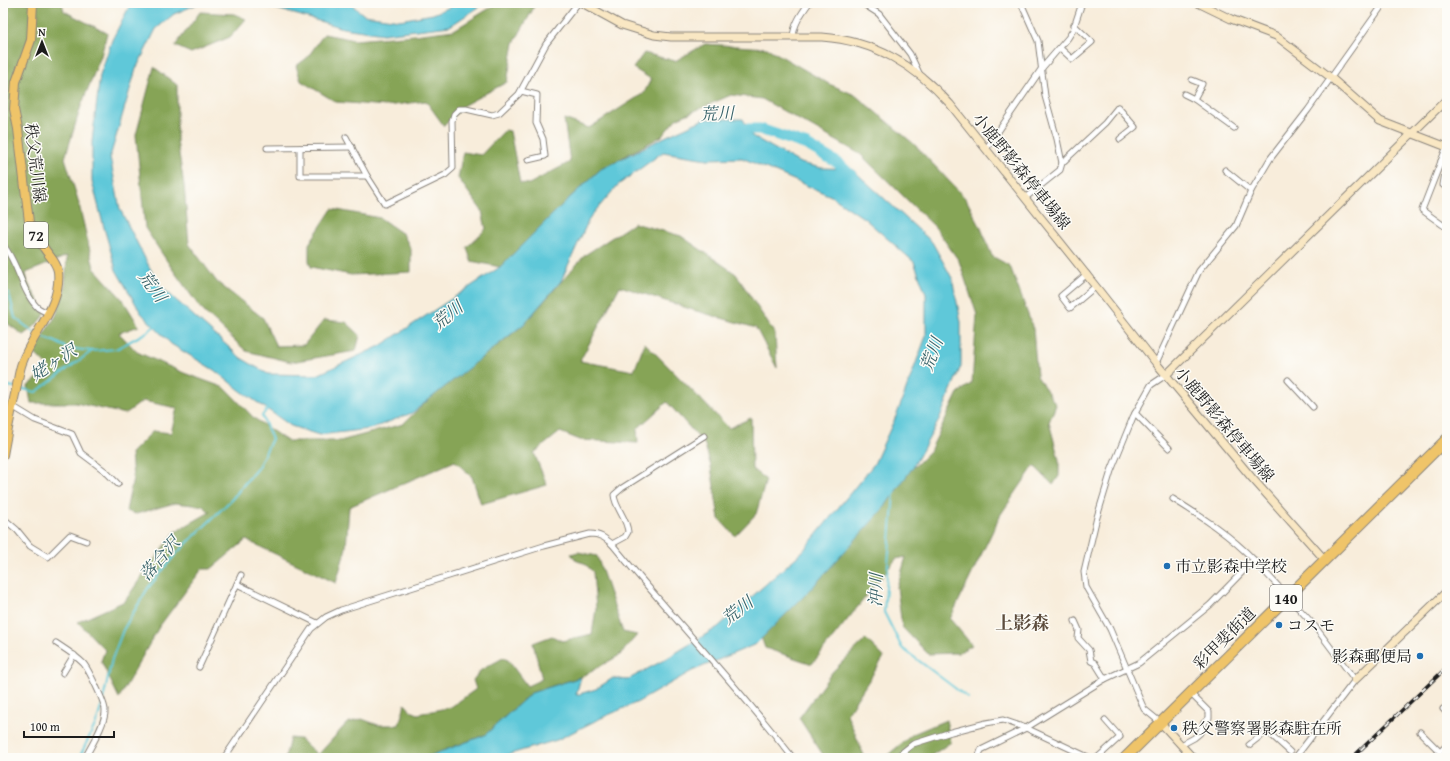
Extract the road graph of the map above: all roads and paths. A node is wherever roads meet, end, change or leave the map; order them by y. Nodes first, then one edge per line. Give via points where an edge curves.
1 (33, 3) edge
2 (578, 3) edge
3 (582, 3) edge
4 (809, 3) edge
5 (862, 3) edge
6 (1021, 3) edge
7 (1082, 3) edge
8 (1198, 3) edge
9 (1384, 3) edge
10 (1074, 25) junction
11 (792, 38) junction
12 (1060, 48) junction
13 (1042, 68) junction
14 (920, 75) junction
15 (1330, 77) junction
16 (1192, 80) dead end
17 (521, 91) junction
18 (1184, 94) dead end
19 (1194, 98) junction
20 (1447, 98) edge
21 (1234, 128) dead end
22 (1411, 133) junction
23 (346, 137) dead end
24 (1120, 139) dead end
25 (352, 147) junction
26 (1447, 147) edge
27 (267, 148) dead end
28 (300, 148) junction
29 (986, 149) junction
30 (528, 160) dead end
31 (1442, 161) junction
32 (1062, 163) junction
33 (1225, 170) dead end
34 (367, 176) junction
35 (1447, 188) edge
36 (1251, 191) junction
37 (1025, 198) junction
38 (1447, 228) edge
39 (3, 245) edge
40 (1086, 274) junction
41 (1096, 286) junction
42 (49, 313) junction
43 (1156, 363) junction
44 (1166, 375) junction
45 (1288, 380) dead end
46 (12, 406) junction
47 (1313, 407) dead end
48 (1135, 413) junction
49 (704, 436) dead end
50 (1447, 439) edge
51 (1169, 448) dead end
52 (3, 455) edge
53 (118, 484) dead end
54 (1173, 499) dead end
55 (3, 518) edge
56 (86, 541) dead end
57 (612, 544) junction
58 (1254, 560) junction
59 (1325, 560) junction
60 (241, 576) dead end
61 (237, 584) junction
62 (1447, 591) edge
63 (1287, 596) junction
64 (1075, 621) dead end
65 (317, 623) junction
66 (56, 643) dead end
67 (74, 655) junction
68 (199, 667) dead end
69 (1127, 668) junction
70 (63, 673) dead end
71 (1104, 680) junction
72 (1355, 680) junction
73 (1190, 693) junction
74 (1105, 720) dead end
75 (1160, 722) junction
76 (1026, 728) junction
77 (1420, 732) dead end
78 (1181, 745) junction
79 (1249, 745) dead end
80 (1447, 745) edge
81 (1290, 752) dead end
82 (1086, 757) edge
83 (1190, 757) edge
84 (85, 758) edge
85 (224, 758) edge
86 (792, 758) edge
87 (895, 758) edge
88 (978, 758) edge
89 (1097, 758) edge
90 (1125, 758) edge
91 (1295, 758) edge

1 - 42 main road, 秩父荒川線 / 72 via 31,40 16,82 14,109 29,222 45,250 56,262 58,271 56,291
2 - 17 street via 546,44
3 - 11 main road, 小鹿野影森停車場線 via 622,25 671,38
4 - 11 street via 797,21
5 - 14 street via 879,14 910,54
6 - 13 street via 1038,41
7 - 10 street
8 - 15 main road via 1276,36
9 - 15 street
10 - 12 street
10 - 12 street via 1092,42 1072,60
11 - 14 main road, 小鹿野影森停車場線 via 822,37 860,44 883,52
12 - 13 street
13 - 29 street
13 - 32 street via 1045,96
14 - 29 main road, 小鹿野影森停車場線 via 950,104
15 - 22 main road via 1380,121
15 - 36 street via 1270,159
16 - 19 street via 1202,84
17 - 30 street via 537,95 536,123 543,139 545,156
17 - 34 street via 499,113 492,115 459,109 454,114 453,168 446,175 385,204
18 - 19 street
19 - 21 street
20 - 22 main road
22 - 26 main road
22 - 44 main road
23 - 25 street
24 - 32 street via 1135,127 1118,107 1105,123
25 - 28 street
25 - 34 street
26 - 31 street
27 - 28 street
28 - 34 street via 300,176
29 - 37 main road, 小鹿野影森停車場線
31 - 35 street via 1446,167 1444,185
31 - 38 street via 1422,210
32 - 37 street via 1060,170
33 - 36 street
36 - 43 street via 1236,226 1199,271
37 - 40 main road, 小鹿野影森停車場線
39 - 42 street via 18,269 29,296 38,309
40 - 41 main road, 小鹿野影森停車場線
40 - 41 street via 1061,296 1070,308
41 - 43 main road, 小鹿野影森停車場線
42 - 46 main road, 秩父荒川線 / 72 via 21,365
43 - 44 main road, 小鹿野影森停車場線
44 - 48 street via 1151,386
44 - 59 main road, 小鹿野影森停車場線
45 - 47 street
46 - 52 main road, 秩父荒川線 / 72
46 - 53 street via 36,420 72,434 81,453
48 - 51 street
48 - 69 street via 1109,477 1084,572 1086,587 1110,629
49 - 57 street via 614,495 627,523 628,532 625,537
50 - 59 highway, 彩甲斐街道 / 140
54 - 58 street via 1229,537
55 - 56 street via 30,546 48,557 70,535
57 - 65 street via 598,534 584,534 340,610
57 - 86 street
58 - 63 street
58 - 69 street via 1210,605 1139,663
59 - 63 highway, 彩甲斐街道 / 140
60 - 61 street
61 - 65 street
61 - 68 street
62 - 72 main road
63 - 72 street via 1313,624
63 - 73 highway, 彩甲斐街道 / 140
64 - 71 street via 1079,630 1078,638 1089,650 1091,661 1095,663
65 - 85 street via 290,658
66 - 67 street
67 - 70 street
67 - 84 street via 85,664 105,710 102,725
69 - 71 street
69 - 75 street via 1144,709
71 - 76 street
72 - 91 street
73 - 75 highway, 彩甲斐街道 / 140
73 - 78 street via 1209,712 1209,718 1203,724 1200,733
74 - 89 street via 1120,737
75 - 78 main road
75 - 90 highway, 彩甲斐街道 / 140
76 - 82 street
76 - 87 street via 1003,720 990,722 913,744
76 - 88 street via 981,750
77 - 80 street via 1440,752
78 - 83 main road
79 - 81 street via 1268,731

